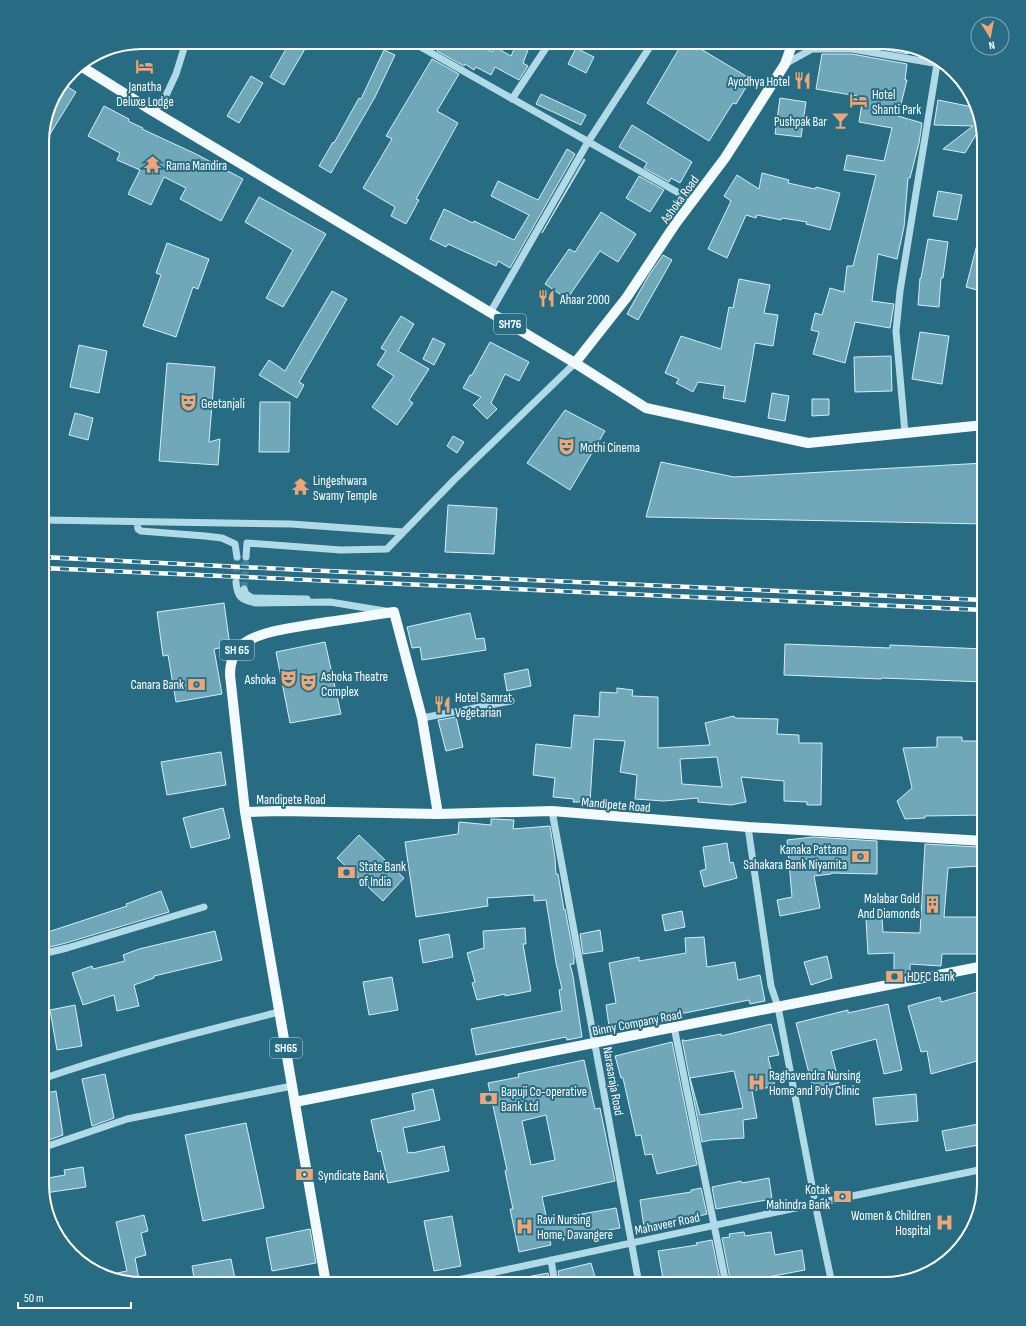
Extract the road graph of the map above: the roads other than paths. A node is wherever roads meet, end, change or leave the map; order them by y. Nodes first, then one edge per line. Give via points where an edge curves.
1 (184, 49) edge
2 (424, 49) edge
3 (545, 49) edge
4 (648, 49) edge
5 (790, 49) edge
6 (812, 49) edge
7 (812, 49) edge
8 (852, 49) edge
9 (852, 49) edge
10 (934, 63) edge
11 (785, 64) junction
12 (937, 66) edge
13 (85, 68) edge
14 (512, 100) junction
15 (151, 110) junction
16 (588, 142) junction
17 (693, 202) junction
18 (490, 313) junction
19 (575, 363) junction
20 (977, 426) edge
21 (905, 433) junction
22 (49, 520) edge
23 (137, 522) junction
24 (403, 532) junction
25 (237, 557) tunnel mouth
26 (246, 557) tunnel mouth
27 (236, 582) tunnel mouth
28 (244, 589) dead end
29 (392, 612) junction
30 (511, 701) dead end
31 (422, 718) junction
32 (552, 811) junction
33 (245, 812) junction
34 (438, 814) junction
35 (748, 827) junction
36 (977, 841) edge
37 (204, 907) dead end
38 (49, 952) edge
39 (977, 967) edge
40 (778, 1007) junction
41 (279, 1012) junction
42 (674, 1027) junction
43 (595, 1043) junction
44 (49, 1077) edge
45 (292, 1086) junction
46 (295, 1102) junction
47 (49, 1146) edge
48 (977, 1170) edge
49 (814, 1196) dead end
50 (823, 1202) dead end
51 (805, 1206) dead end
52 (817, 1213) dead end
53 (714, 1226) junction
54 (631, 1243) junction
55 (551, 1260) junction
56 (325, 1277) edge
57 (472, 1277) edge
58 (554, 1277) edge
59 (638, 1277) edge
60 (725, 1277) edge
61 (831, 1277) edge

1 - 15 street via 162,104
2 - 14 street
3 - 14 street
4 - 16 street
5 - 11 main road, Ashoka Road
6 - 9 street
7 - 11 street
8 - 10 street
11 - 17 main road, Ashoka Road via 725,158
12 - 21 street via 901,283 896,331
13 - 15 main road, SH76
14 - 16 street
15 - 18 main road, SH76
16 - 17 street
16 - 18 street
17 - 19 main road, Ashoka Road via 627,296
18 - 19 main road, SH76
19 - 21 main road, SH76 via 646,408 808,443
19 - 24 street
20 - 21 main road, SH76
22 - 23 street
23 - 24 street via 291,524
23 - 25 street via 141,531 222,538 235,544
24 - 26 street via 387,549 341,550 247,543
27 - 29 street via 236,590 240,596 246,601 256,603 330,602
28 - 29 street via 252,598 343,600
29 - 31 main road
29 - 33 main road, SH 65 via 277,631 251,639 234,654 230,664 230,676
30 - 31 street
31 - 34 main road
32 - 34 main road, Mandipete Road
32 - 35 main road, Mandipete Road
32 - 43 street, Narasaraja Road
33 - 34 main road, Mandipete Road
33 - 41 main road, SH65
35 - 36 main road, Mandipete Road
35 - 40 street via 771,986
37 - 38 street
39 - 40 main road, Binny Company Road
40 - 42 main road, Binny Company Road
40 - 49 street
41 - 44 street via 189,1034
41 - 45 main road, SH65
42 - 43 main road, Binny Company Road
42 - 53 street
43 - 46 main road, Binny Company Road
43 - 54 street, Narasaraja Road
45 - 46 main road, SH65
45 - 47 street via 127,1118
46 - 56 main road, SH65
48 - 50 street
51 - 53 street, Mahaveer Road
52 - 61 street
53 - 54 street, Mahaveer Road
53 - 60 street
54 - 55 street, Mahaveer Road
54 - 59 street, Narasaraja Road
55 - 57 street, Mahaveer Road
55 - 58 street

